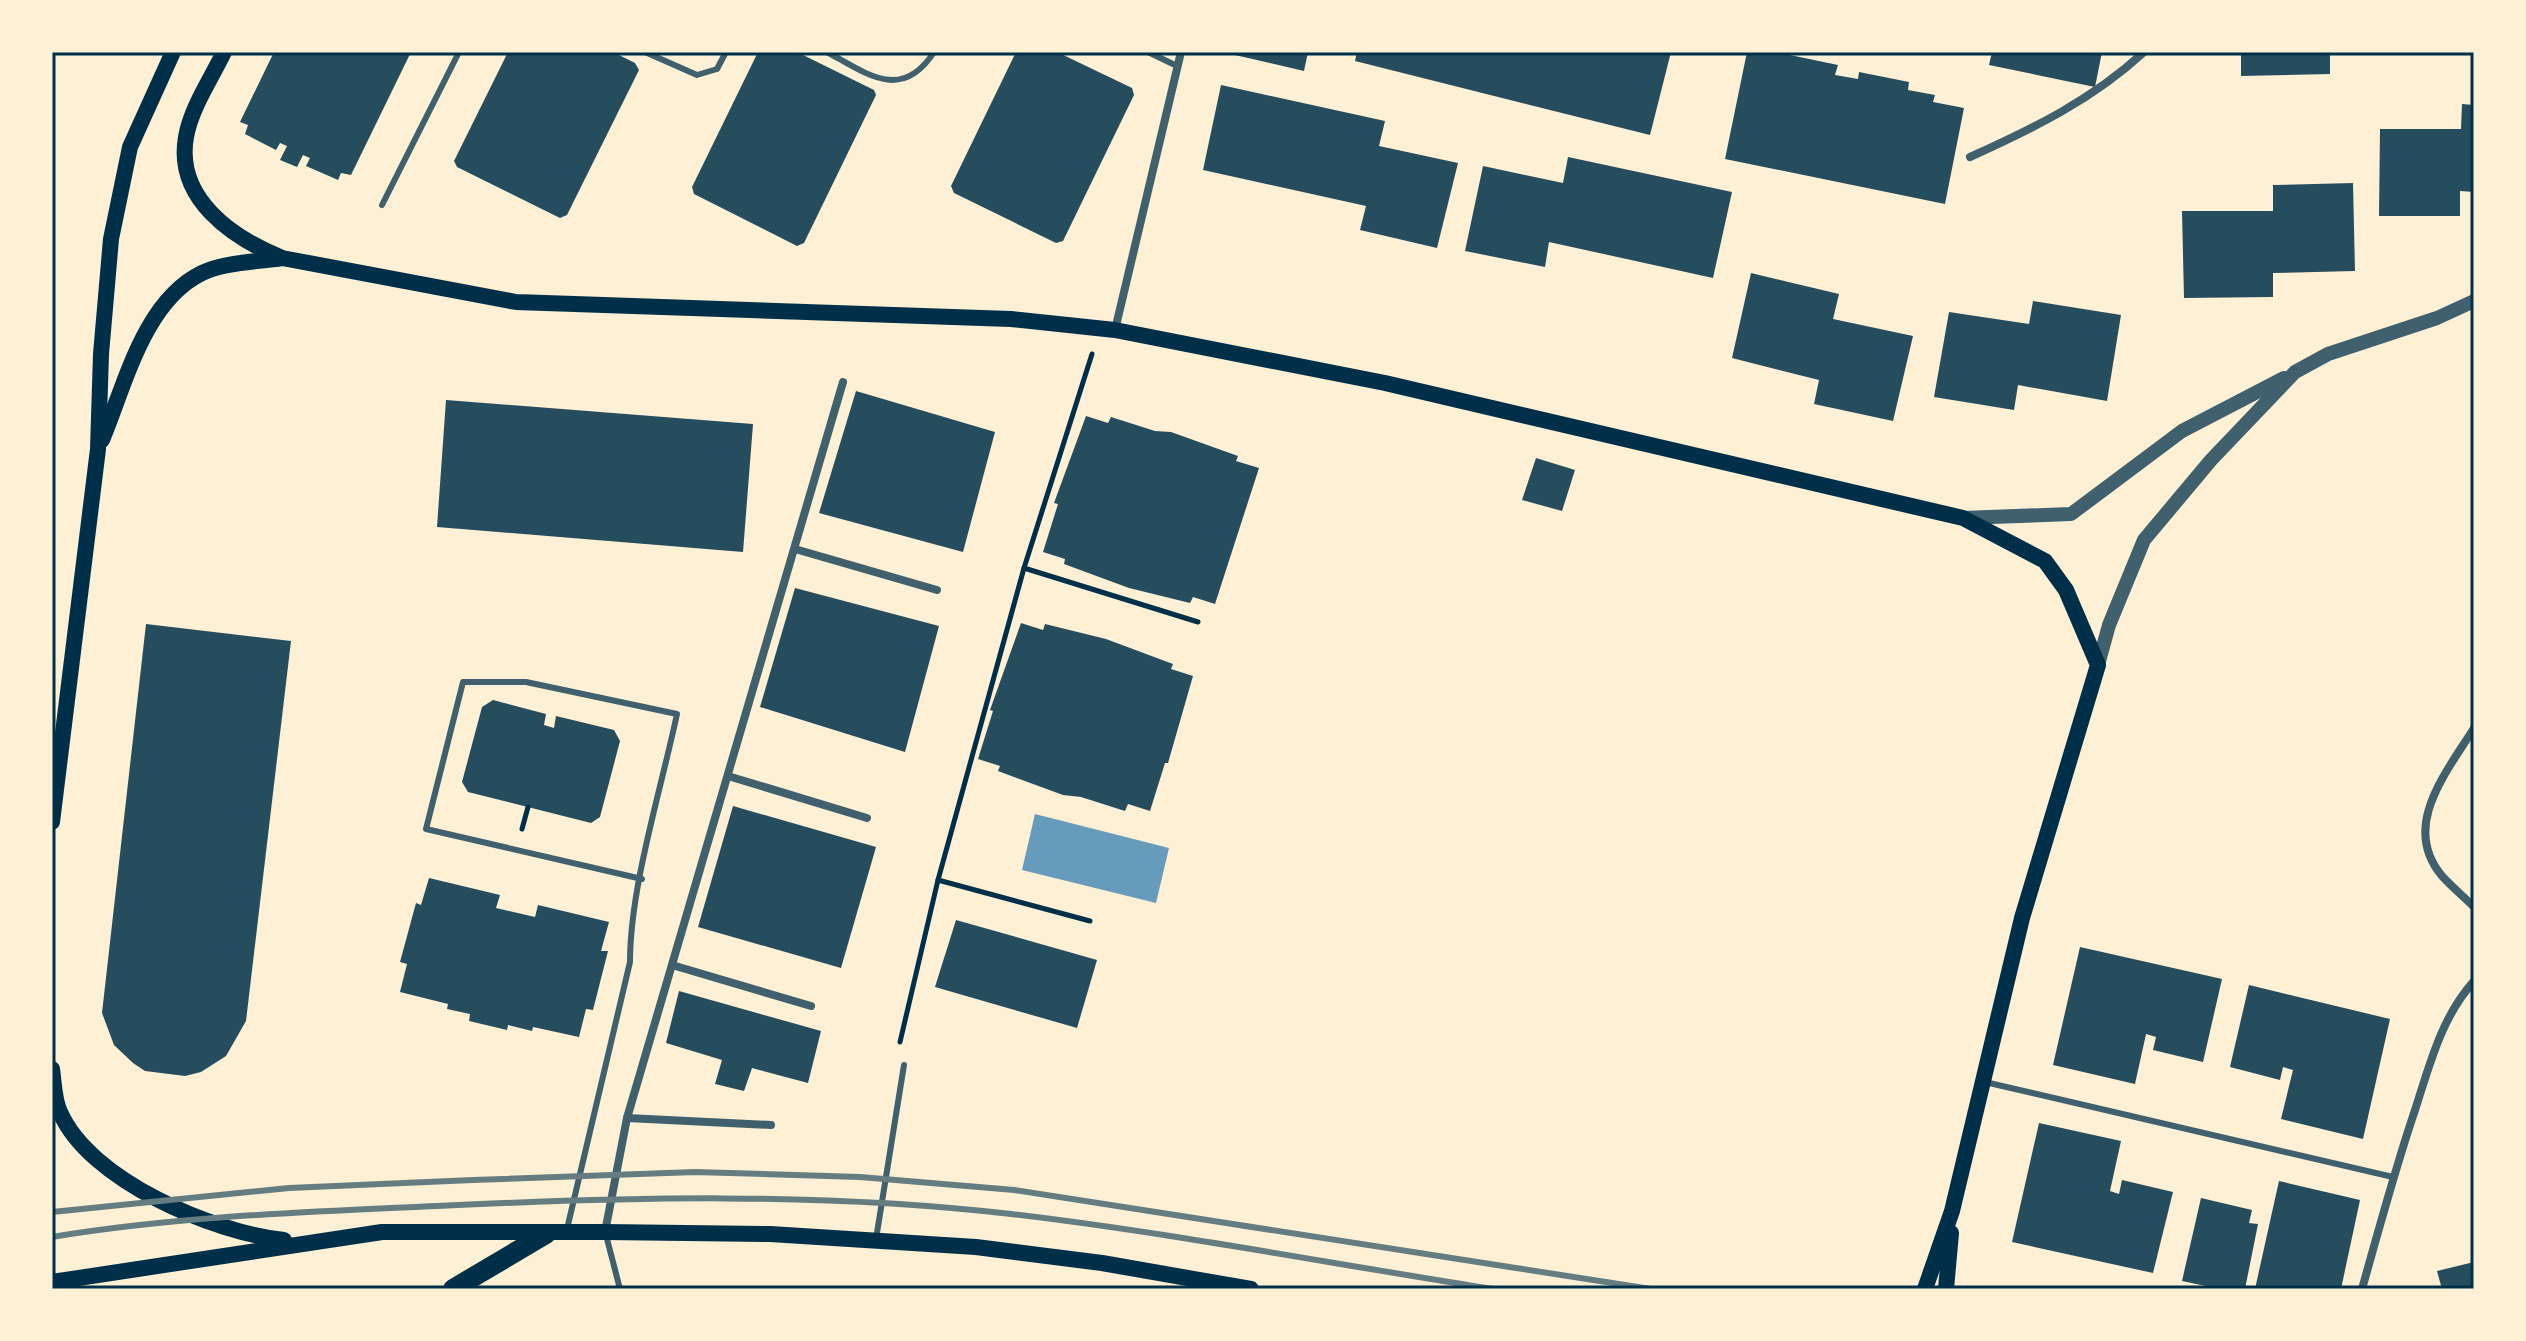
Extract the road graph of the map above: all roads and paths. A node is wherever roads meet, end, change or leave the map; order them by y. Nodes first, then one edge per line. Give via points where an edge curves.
1 (173, 52) edge
2 (224, 52) edge
3 (459, 52) edge
4 (645, 52) edge
5 (726, 52) edge
6 (827, 52) edge
7 (934, 52) edge
8 (1148, 52) edge
9 (1181, 52) edge
10 (2144, 52) edge
11 (1177, 66) junction
12 (1970, 157) dead end
13 (382, 205) dead end
14 (282, 258) junction
15 (2474, 301) edge
16 (1107, 329) junction
17 (2295, 372) junction
18 (843, 382) dead end
19 (98, 449) junction
20 (1963, 518) junction
21 (795, 549) junction
22 (1024, 568) junction
23 (937, 590) dead end
24 (1198, 622) dead end
25 (2098, 665) junction
26 (2474, 728) edge
27 (728, 776) junction
28 (867, 818) dead end
29 (52, 822) edge
30 (642, 879) junction
31 (938, 880) junction
32 (2474, 907) edge
33 (1090, 921) dead end
34 (672, 965) junction
35 (2474, 981) edge
36 (811, 1006) dead end
37 (910, 1046) dead end
38 (904, 1065) dead end
39 (52, 1069) edge
40 (1982, 1081) junction
41 (627, 1118) junction
42 (771, 1125) dead end
43 (2393, 1177) junction
44 (1952, 1211) junction
45 (605, 1232) junction
46 (567, 1233) junction
47 (546, 1234) junction
48 (876, 1241) junction
49 (309, 1242) junction
50 (52, 1282) edge
51 (453, 1289) edge
52 (620, 1289) edge
53 (1251, 1289) edge
54 (1925, 1289) edge
55 (1946, 1289) edge
56 (2362, 1289) edge

1 - 19 main road via 130,147 111,239
2 - 14 main road via 192,117 185,139 187,162 196,192 220,225 249,245
3 - 13 lane
4 - 5 lane via 697,75 717,69
6 - 7 lane via 876,79 897,80 917,74
8 - 11 lane
9 - 11 street
10 - 12 street via 2112,81 2053,119
11 - 16 street
14 - 16 main road via 516,302 1011,319
14 - 19 main road via 203,272 167,298
15 - 17 street via 2328,354
16 - 20 main road via 1385,383
16 - 22 path
17 - 20 street via 2182,431 2071,514
17 - 25 street via 2144,540
18 - 21 street
19 - 29 main road
20 - 25 main road via 2045,561 2073,602
21 - 23 street
21 - 27 street
22 - 24 path
22 - 31 path
25 - 40 main road via 2022,918
26 - 32 street via 2428,802 2426,821 2436,867
27 - 28 street
27 - 34 street
30 - 30 lane via 677,714 526,682 463,682 426,829
30 - 46 lane via 630,932 630,962
31 - 33 path
31 - 37 path via 900,1042
34 - 36 street
34 - 41 street
35 - 43 street via 2440,1033
38 - 48 lane
39 - 49 main road via 59,1111 111,1170 167,1205 214,1226
40 - 43 lane
40 - 44 main road
41 - 42 street
41 - 45 street
43 - 56 street
44 - 54 main road
44 - 55 main road
45 - 46 main road
45 - 48 main road
45 - 52 lane
46 - 47 main road
47 - 49 main road via 382,1232
47 - 51 main road
48 - 53 main road via 1102,1263
49 - 50 main road

